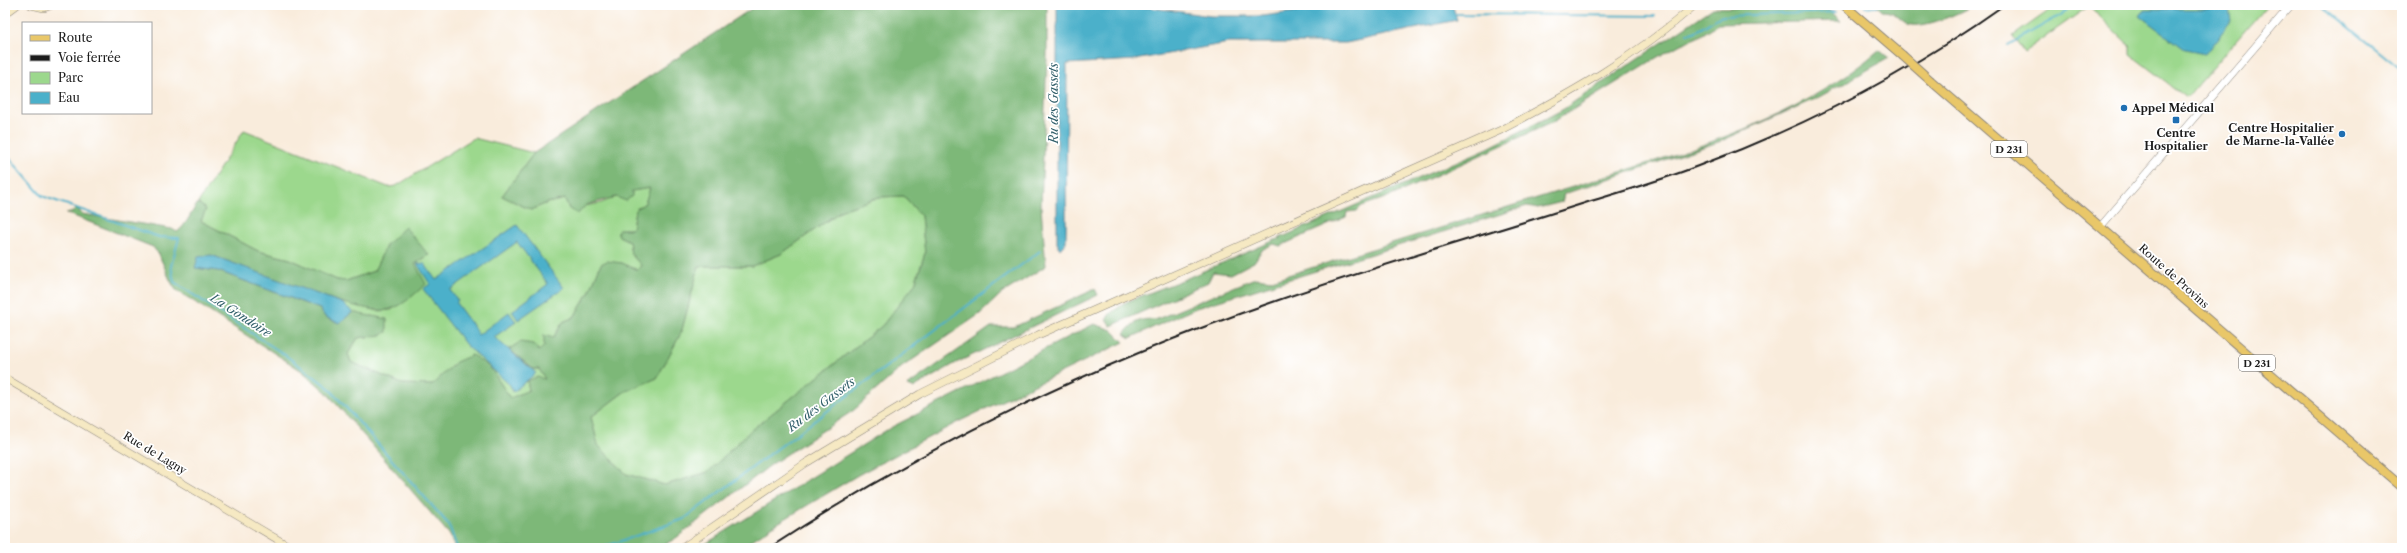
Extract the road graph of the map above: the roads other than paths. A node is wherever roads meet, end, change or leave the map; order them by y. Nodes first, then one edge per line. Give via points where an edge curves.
1 (17, 5) edge
2 (31, 5) edge
3 (52, 5) edge
4 (1695, 5) edge
5 (1844, 5) edge
6 (2291, 5) edge
7 (5, 14) edge
8 (2101, 226) junction
9 (5, 378) edge
10 (2402, 487) edge
11 (292, 548) edge
12 (682, 548) edge

1 - 7 main road
2 - 3 main road via 44,8
4 - 12 main road via 1624,59 1553,103 1501,130 1045,332 920,394 806,463
5 - 8 main road, Route de Provins / D 231, bridge
6 - 8 street
8 - 10 main road, Route de Provins / D 231 via 2205,319
9 - 11 main road, Rue de Lagny

